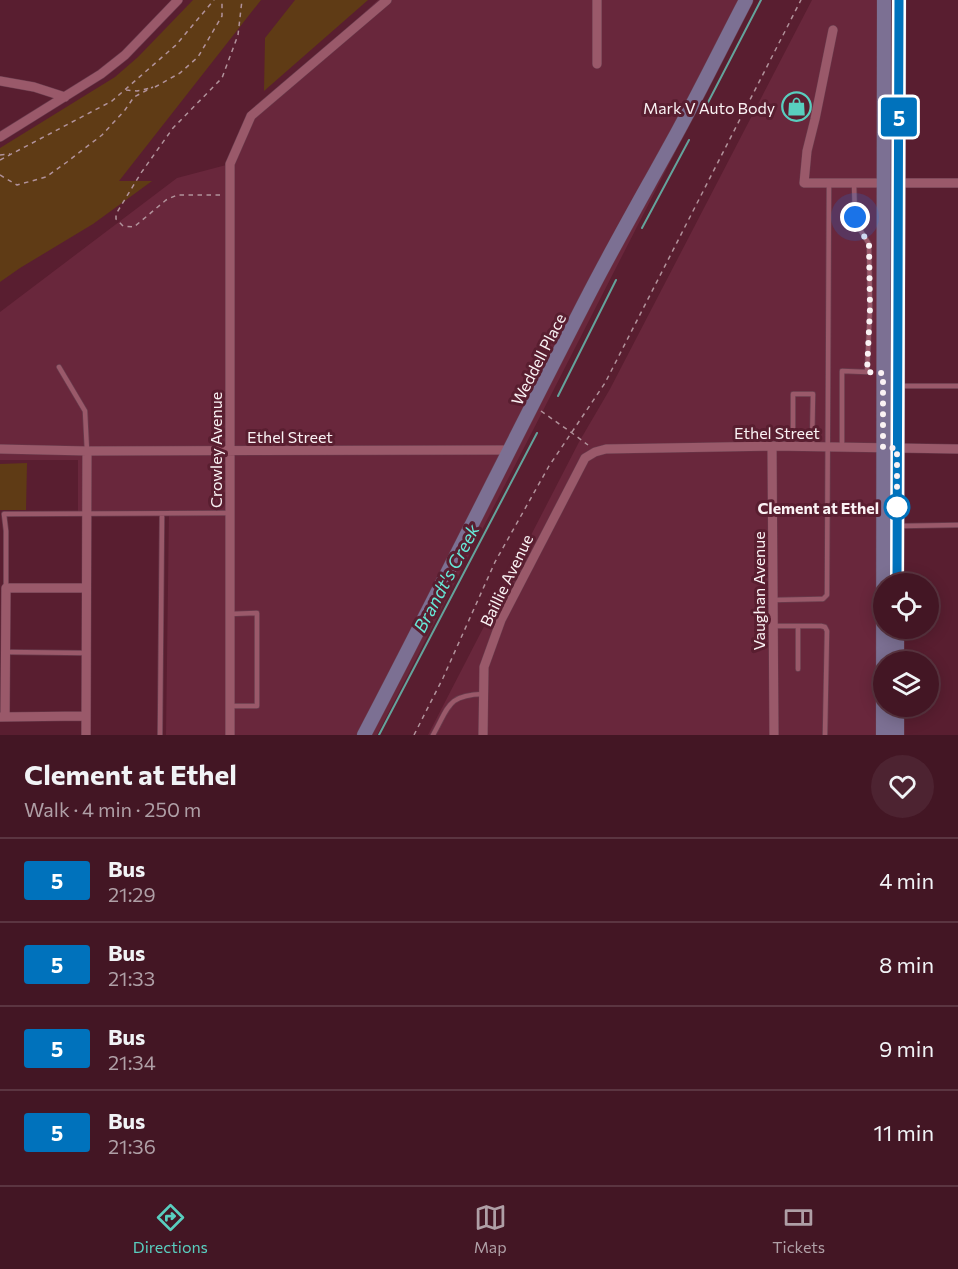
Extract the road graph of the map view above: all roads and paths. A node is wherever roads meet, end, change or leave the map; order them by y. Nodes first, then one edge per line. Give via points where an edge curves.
1 (178, 0) edge
2 (214, 0) edge
3 (222, 0) edge
4 (242, 0) edge
5 (387, 0) edge
6 (597, 0) edge
7 (746, 0) edge
8 (801, 0) edge
9 (884, 0) edge
10 (899, 0) edge
11 (833, 30) dead end
12 (597, 64) dead end
13 (884, 64) junction
14 (0, 81) edge
15 (153, 87) junction
16 (124, 90) junction
17 (64, 97) junction
18 (0, 137) edge
19 (11, 154) junction
20 (0, 155) edge
21 (0, 160) edge
22 (0, 175) edge
23 (829, 183) junction
24 (854, 183) junction
25 (883, 183) junction
26 (898, 183) junction
27 (958, 183) edge
28 (230, 195) junction
29 (59, 367) dead end
30 (867, 372) junction
31 (883, 373) junction
32 (897, 386) junction
33 (958, 386) edge
34 (532, 405) junction
35 (573, 433) junction
36 (772, 446) junction
37 (793, 446) junction
38 (812, 446) junction
39 (827, 447) junction
40 (842, 447) junction
41 (883, 448) junction
42 (897, 448) junction
43 (0, 449) edge
44 (958, 449) edge
45 (508, 450) junction
46 (87, 451) junction
47 (230, 451) junction
48 (595, 452) junction
49 (230, 513) junction
50 (87, 514) junction
51 (162, 514) junction
52 (958, 525) edge
53 (897, 526) junction
54 (897, 573) edge
55 (6, 588) junction
56 (86, 588) junction
57 (773, 600) junction
58 (230, 614) junction
59 (773, 626) junction
60 (798, 626) junction
61 (5, 652) junction
62 (86, 653) junction
63 (798, 669) dead end
64 (483, 694) junction
65 (230, 706) junction
66 (86, 716) junction
67 (2, 717) edge
68 (897, 717) edge
69 (86, 735) edge
70 (160, 735) edge
71 (230, 735) edge
72 (364, 735) edge
73 (414, 735) edge
74 (433, 735) edge
75 (483, 735) edge
76 (774, 735) edge
77 (825, 735) edge
78 (883, 735) edge
79 (897, 735) edge

1 - 17 street via 125,55
2 - 16 path via 176,45
3 - 15 path via 222,16 198,57 180,73
4 - 28 path via 238,35 222,78 173,128 141,173 116,219 123,226 134,227 177,195
5 - 28 street, Crowley Avenue via 251,116 230,164
6 - 12 street
7 - 34 main road, Weddell Place
8 - 35 path via 605,383
9 - 13 main road
10 - 26 main road
11 - 23 street via 804,183
13 - 25 main road
13 - 26 main road via 892,112 893,174
14 - 17 street
15 - 16 path
15 - 22 path via 134,97 102,135 46,177 17,185
16 - 19 path via 112,101
17 - 18 street
19 - 20 path
19 - 21 path
23 - 24 street
23 - 39 lane
24 - 25 street
24 - 30 lane via 855,217 869,244
25 - 31 main road
26 - 27 street
26 - 32 main road
28 - 47 street, Crowley Avenue
29 - 46 lane via 85,411
30 - 31 lane
30 - 40 lane via 842,371
31 - 41 main road
32 - 33 lane
32 - 42 main road
34 - 35 path
34 - 45 main road, Weddell Place
35 - 48 path
35 - 73 path via 549,466 495,562
36 - 37 street, Ethel Street
36 - 48 street, Ethel Street
36 - 57 street, Vaughan Avenue
37 - 38 street, Ethel Street
37 - 38 lane via 793,394 813,394
38 - 39 street, Ethel Street
39 - 40 street, Ethel Street
39 - 57 lane via 827,595 823,599
40 - 41 street, Ethel Street
41 - 42 street, Ethel Street
41 - 78 main road
42 - 44 street, Ethel Street
42 - 53 main road
43 - 46 street, Ethel Street
45 - 47 street, Ethel Street
45 - 72 main road, Weddell Place
46 - 47 street, Ethel Street
46 - 50 street
47 - 49 street, Crowley Avenue
48 - 64 street, Baillie Avenue via 585,459 501,620 484,667
49 - 51 lane
49 - 58 street, Crowley Avenue
50 - 51 lane
50 - 55 lane via 4,514
50 - 56 street
51 - 70 lane
52 - 53 lane
53 - 54 main road
55 - 56 street
55 - 61 street
56 - 62 street
57 - 59 street, Vaughan Avenue
58 - 65 street, Crowley Avenue
58 - 65 lane via 257,614 257,706
59 - 60 lane
59 - 76 street, Vaughan Avenue
60 - 63 lane
60 - 77 lane via 821,626 826,631
61 - 62 lane
61 - 67 street
62 - 66 street
64 - 74 lane via 452,701
64 - 75 street, Baillie Avenue
65 - 71 street, Crowley Avenue
66 - 67 street
66 - 69 street
68 - 79 main road

